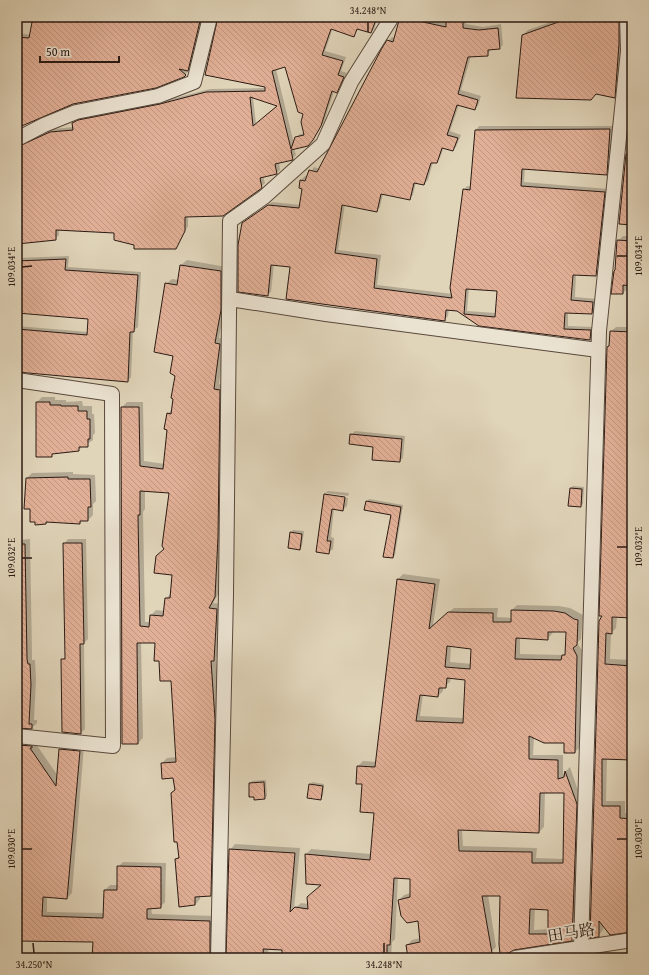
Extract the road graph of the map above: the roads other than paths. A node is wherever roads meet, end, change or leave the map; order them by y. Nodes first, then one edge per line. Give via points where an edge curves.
1 (210, 17) edge
2 (392, 17) edge
3 (627, 17) edge
4 (17, 139) edge
5 (230, 300) junction
6 (598, 350) junction
7 (17, 380) edge
8 (17, 736) edge
9 (632, 940) edge
10 (581, 948) junction
11 (218, 958) edge
12 (515, 958) edge

1 - 4 street via 194,82 158,96 76,112
2 - 5 street via 351,82 323,144 264,197 230,221
3 - 6 street via 628,52
5 - 6 street
5 - 11 street
6 - 10 street
7 - 8 street via 112,394 113,746
9 - 10 street, 田马路
10 - 12 street, 田马路

